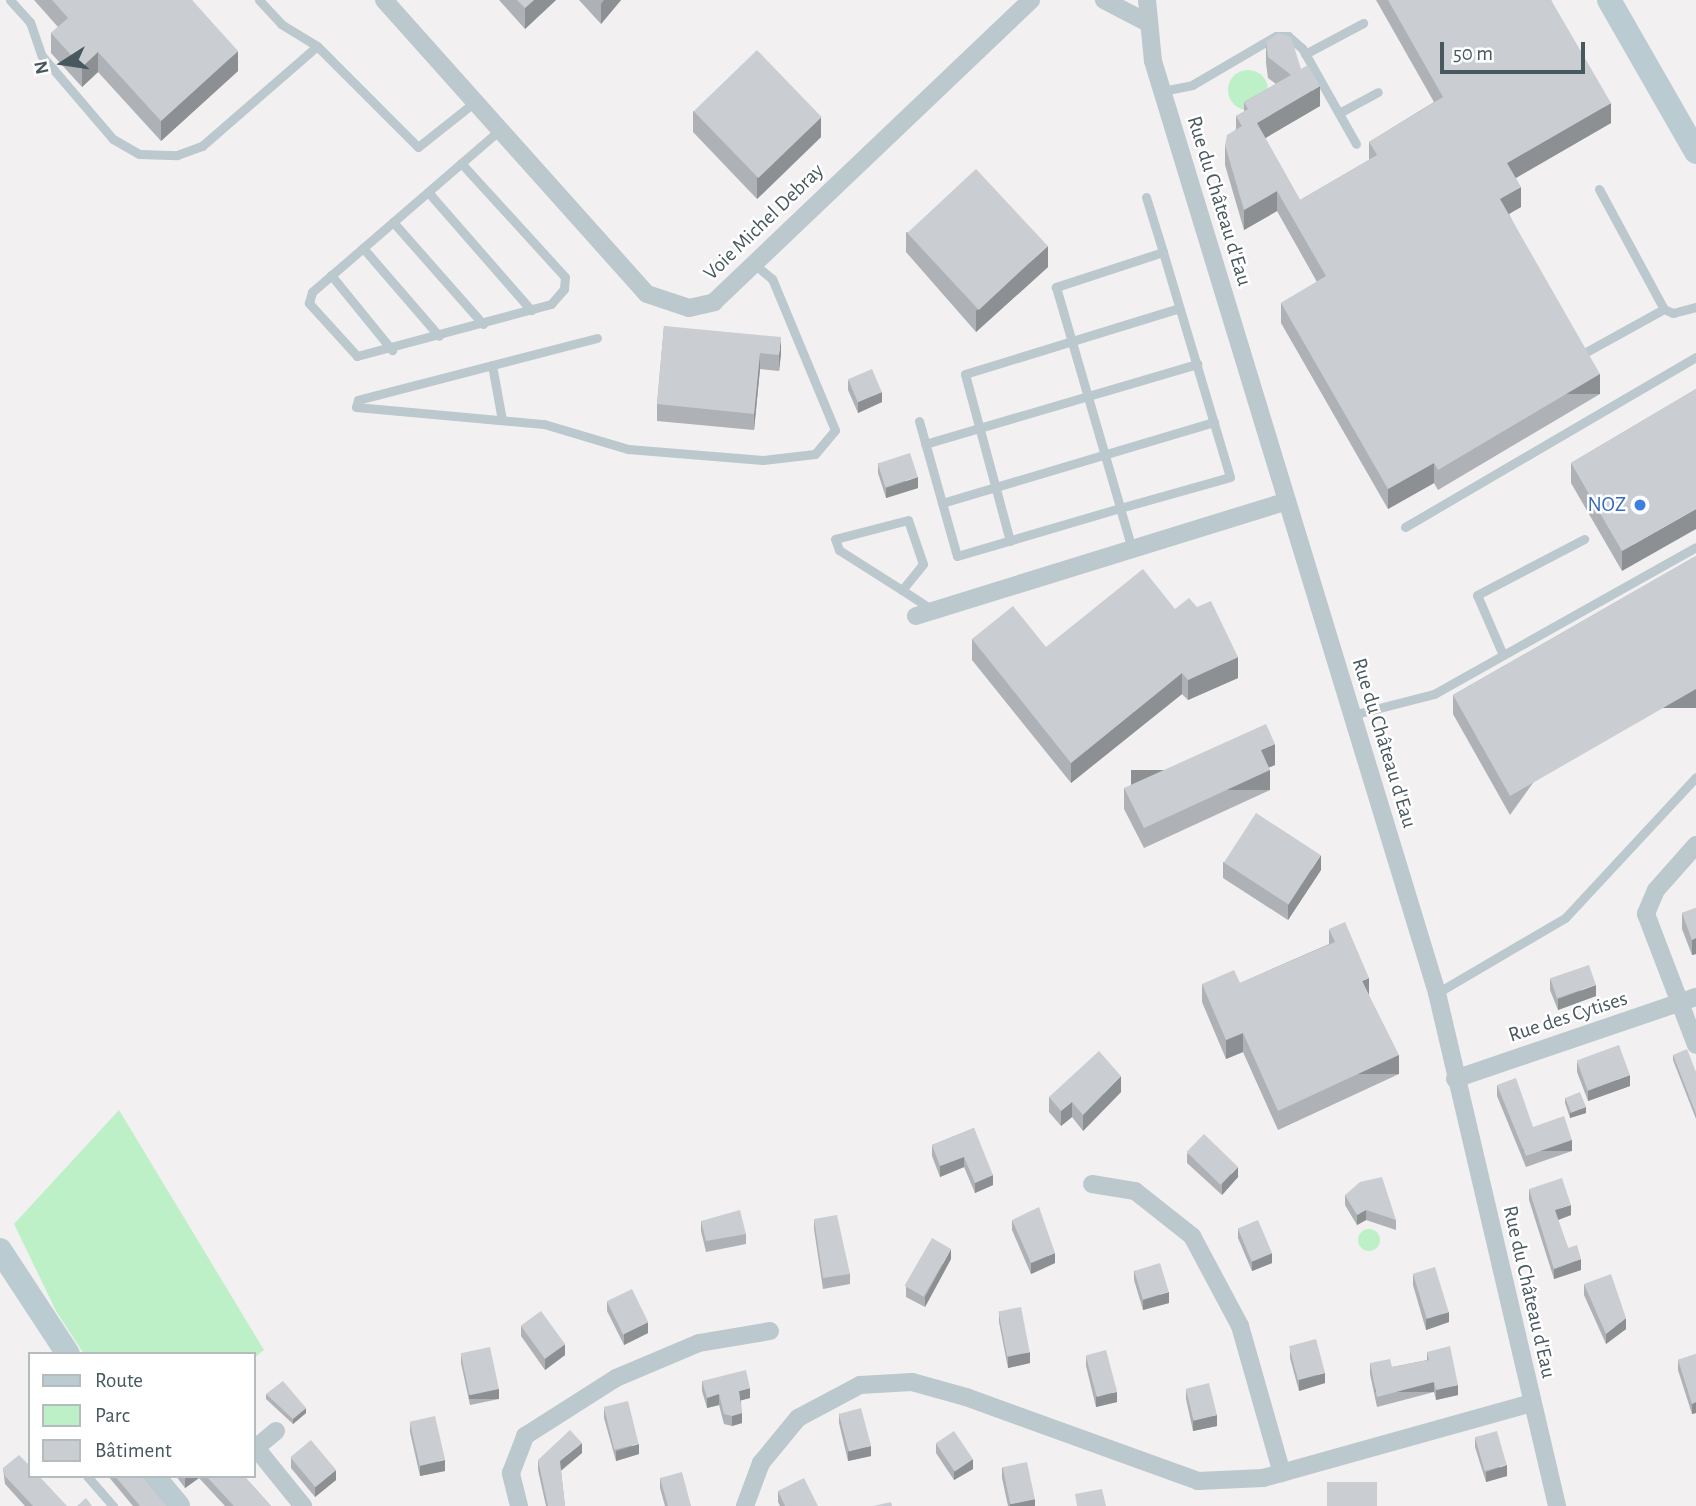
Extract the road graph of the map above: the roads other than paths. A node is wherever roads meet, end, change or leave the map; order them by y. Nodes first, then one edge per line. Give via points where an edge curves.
1 (10, 0) edge
2 (259, 0) edge
3 (384, 0) edge
4 (1031, 0) edge
5 (1104, 0) edge
6 (1147, 0) edge
7 (1609, 0) edge
8 (1146, 22) junction
9 (1363, 23) dead end
10 (317, 46) junction
11 (1305, 54) junction
12 (1162, 91) junction
13 (1378, 92) dead end
14 (476, 102) junction
15 (1339, 113) junction
16 (501, 129) junction
17 (1356, 144) dead end
18 (1696, 152) edge
19 (461, 163) junction
20 (1599, 189) dead end
21 (428, 192) junction
22 (1146, 197) dead end
23 (393, 222) junction
24 (363, 248) junction
25 (1163, 253) junction
26 (753, 263) junction
27 (331, 275) junction
28 (1696, 307) edge
29 (1180, 308) junction
30 (1664, 309) junction
31 (531, 310) junction
32 (483, 324) junction
33 (439, 336) junction
34 (597, 338) dead end
35 (1072, 341) junction
36 (392, 350) junction
37 (1586, 352) edge
38 (1696, 357) edge
39 (1197, 364) junction
40 (492, 365) junction
41 (1088, 397) junction
42 (502, 420) junction
43 (919, 421) dead end
44 (1214, 422) junction
45 (980, 428) junction
46 (925, 444) junction
47 (1104, 452) junction
48 (995, 486) junction
49 (1286, 501) junction
50 (942, 503) junction
51 (1120, 508) junction
52 (1405, 527) dead end
53 (1584, 539) dead end
54 (1010, 541) junction
55 (1696, 547) edge
56 (1132, 549) junction
57 (902, 590) junction
58 (925, 613) joint
59 (1503, 654) junction
60 (1352, 715) junction
61 (1696, 778) edge
62 (1696, 845) edge
63 (1437, 993) junction
64 (1688, 1000) edge
65 (1696, 1045) edge
66 (1455, 1079) junction
67 (1092, 1184) dead end
68 (0, 1250) edge
69 (770, 1331) dead end
70 (67, 1352) edge
71 (1532, 1403) junction
72 (276, 1431) dead end
73 (1282, 1472) junction
74 (89, 1478) edge
75 (155, 1478) edge
76 (113, 1506) edge
77 (178, 1506) edge
78 (303, 1506) edge
79 (519, 1506) edge
80 (745, 1506) edge
81 (1557, 1506) edge

1 - 10 lane via 30,22 42,56 113,139 139,154 177,155 202,146
2 - 10 lane via 281,24
3 - 14 street, Voie Michel Debray
4 - 26 street, Voie Michel Debray
5 - 8 street
6 - 8 street, Rue du Château d'Eau
7 - 18 street
8 - 12 street, Rue du Château d'Eau
9 - 11 lane
10 - 14 lane via 418,147
11 - 12 lane via 1288,36 1276,36 1192,85
11 - 15 lane
12 - 49 street, Rue du Château d'Eau
13 - 15 lane
14 - 16 street, Voie Michel Debray
15 - 17 lane
16 - 19 lane
16 - 26 street, Voie Michel Debray via 647,293 664,303 689,308 714,302
19 - 21 lane
19 - 31 lane via 565,276 565,289 551,304
20 - 30 lane
21 - 23 lane
21 - 31 lane
22 - 25 lane
23 - 24 lane
23 - 32 lane
24 - 27 lane
24 - 33 lane
25 - 29 lane
25 - 35 lane via 1056,287
26 - 42 lane via 772,279 835,430 815,454 763,460 628,449 544,424
27 - 36 lane
27 - 36 lane via 309,303 357,356
28 - 30 lane
29 - 35 lane
29 - 39 lane
30 - 37 lane
31 - 32 lane
32 - 33 lane
33 - 36 lane
34 - 40 lane
35 - 41 lane
35 - 45 lane via 965,374
38 - 52 lane
39 - 41 lane
39 - 44 lane
40 - 42 lane
40 - 42 lane via 355,402 362,411
41 - 45 lane
41 - 47 lane
43 - 46 lane
44 - 47 lane
44 - 51 lane via 1230,477
45 - 46 lane
45 - 48 lane
46 - 50 lane
47 - 48 lane
47 - 51 lane
48 - 50 lane
48 - 54 lane
49 - 56 street
49 - 60 street, Rue du Château d'Eau
50 - 54 lane via 957,556
51 - 54 lane
51 - 56 lane
53 - 59 lane via 1477,595
55 - 59 lane
56 - 58 street
57 - 57 lane via 923,564 908,520 835,539 839,550
57 - 58 lane
59 - 60 lane via 1434,694
60 - 63 street, Rue du Château d'Eau
61 - 63 lane via 1565,918
62 - 64 street via 1656,890 1646,914
63 - 66 street, Rue du Château d'Eau
64 - 65 street
64 - 66 street, Rue des Cytises
66 - 71 street, Rue du Château d'Eau
67 - 73 street via 1135,1191 1192,1236 1240,1326
68 - 70 street
69 - 79 street via 699,1343 616,1378 525,1436 510,1473
71 - 73 street
71 - 81 street, Rue du Château d'Eau
72 - 78 street via 256,1448
73 - 80 street via 1198,1481 966,1397 912,1382 860,1385 798,1418 761,1463
74 - 76 lane
75 - 77 street

